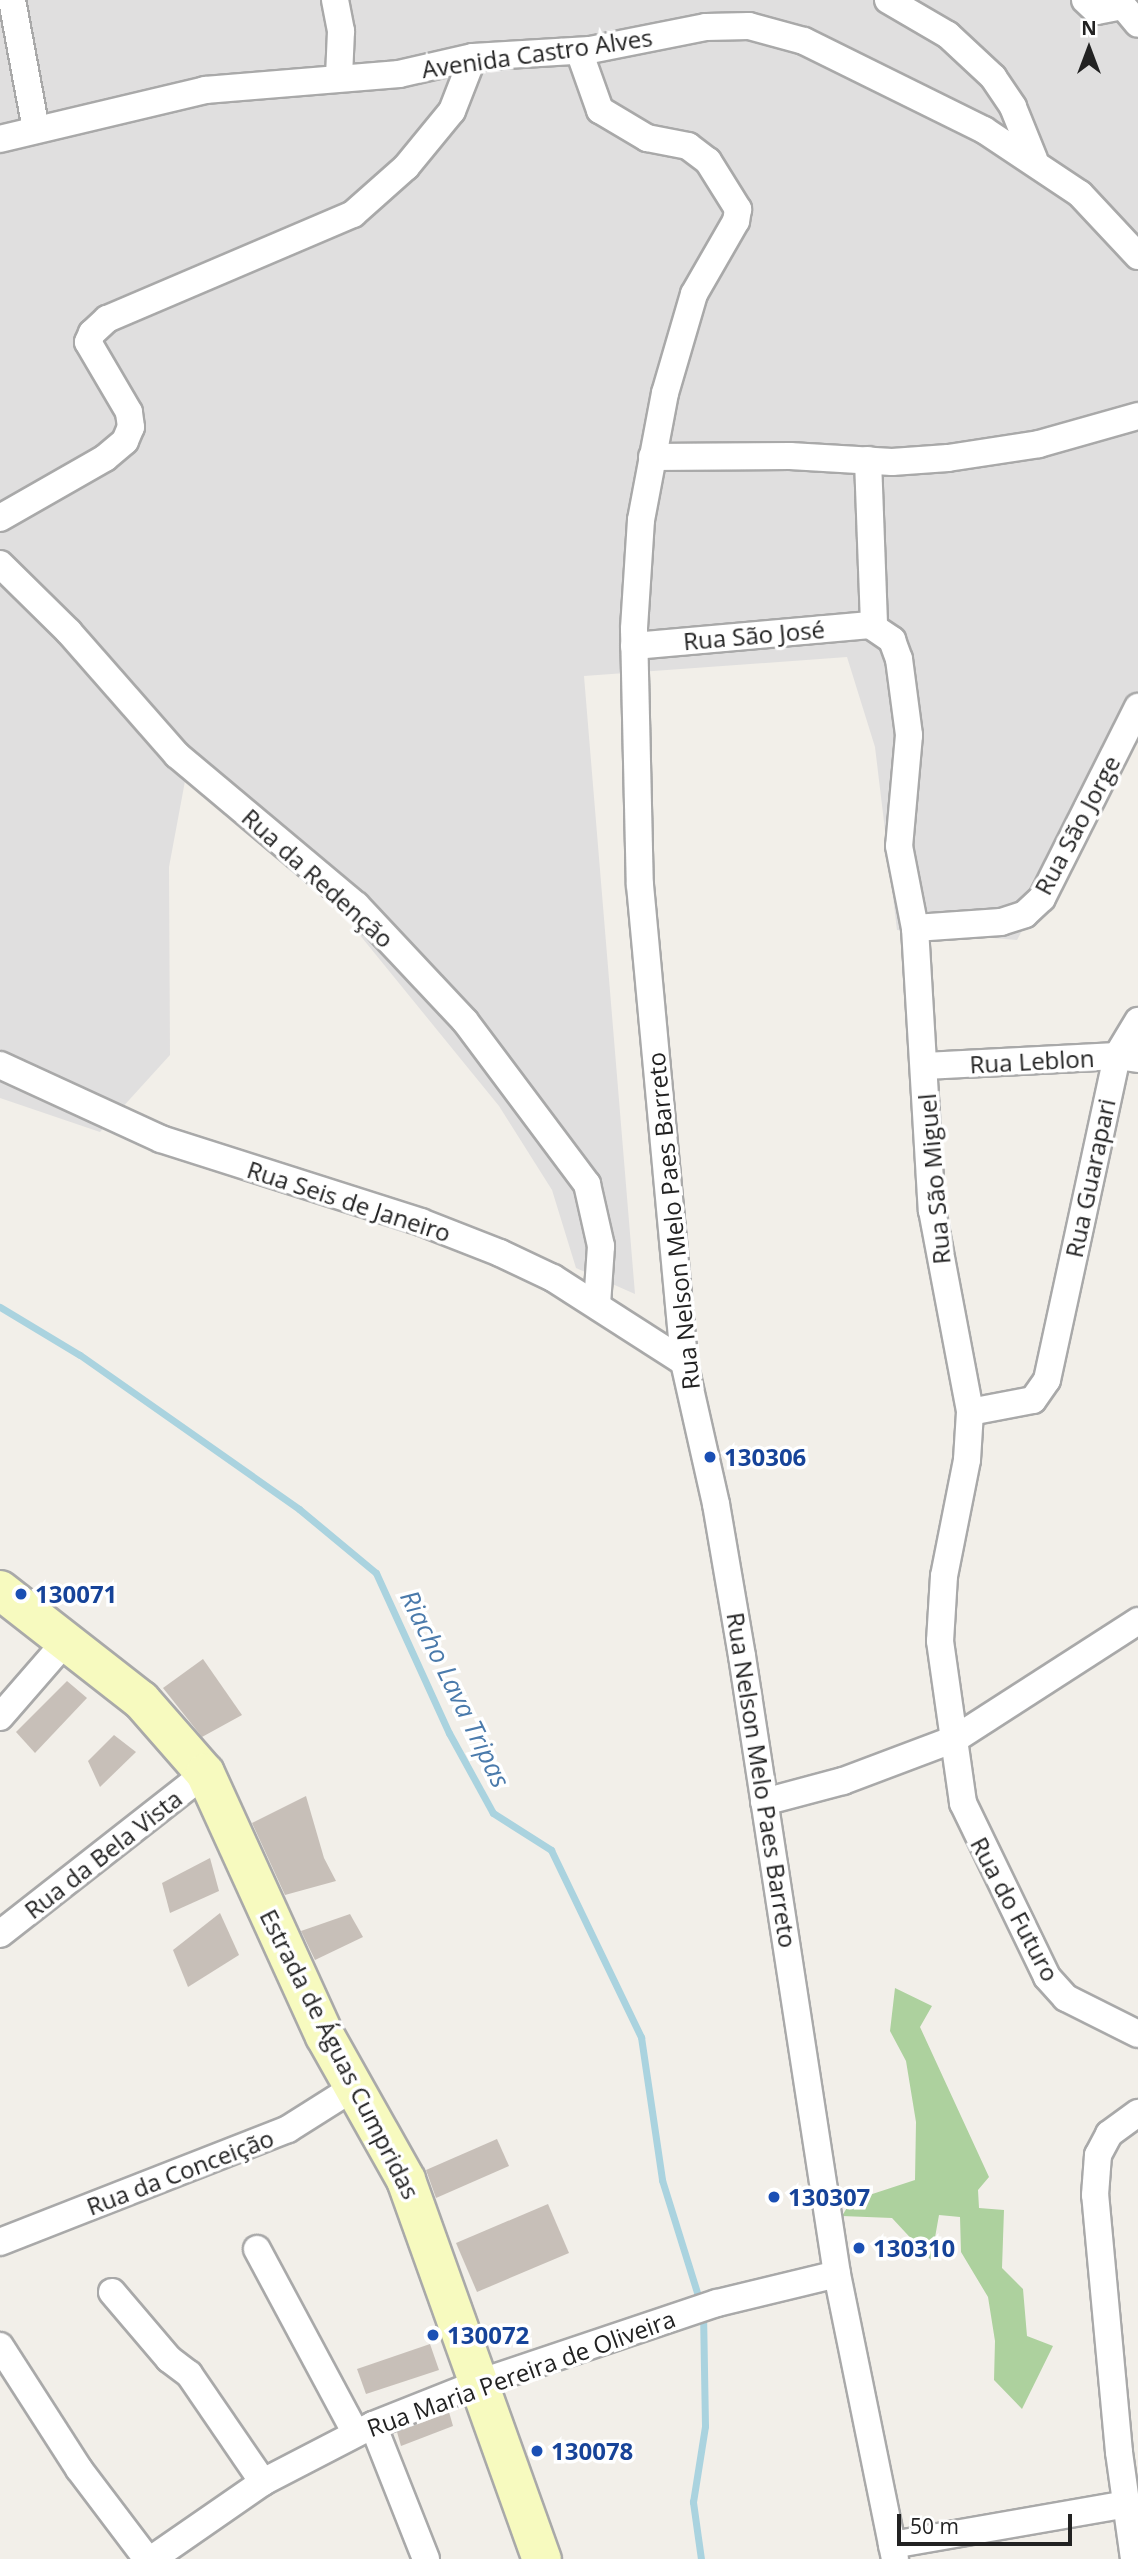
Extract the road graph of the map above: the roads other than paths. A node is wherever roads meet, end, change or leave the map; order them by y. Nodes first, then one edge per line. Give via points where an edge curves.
1 (12, 0) edge
2 (335, 0) edge
3 (888, 0) edge
4 (1085, 0) edge
5 (1138, 24) edge
6 (579, 51) junction
7 (473, 57) junction
8 (339, 77) junction
9 (36, 130) junction
10 (0, 139) edge
11 (1034, 159) junction
12 (1138, 256) edge
13 (1138, 416) edge
14 (652, 457) junction
15 (868, 460) junction
16 (0, 518) edge
17 (0, 564) edge
18 (874, 626) junction
19 (635, 646) junction
20 (1138, 707) edge
21 (915, 928) junction
22 (1138, 1021) edge
23 (1127, 1058) edge
24 (0, 1065) edge
25 (925, 1066) junction
26 (597, 1305) junction
27 (684, 1362) junction
28 (970, 1412) junction
29 (0, 1590) edge
30 (1138, 1621) edge
31 (66, 1641) junction
32 (0, 1717) edge
33 (955, 1739) junction
34 (205, 1773) junction
35 (764, 1802) junction
36 (0, 1934) edge
37 (1138, 2034) edge
38 (353, 2088) junction
39 (1138, 2113) edge
40 (0, 2242) edge
41 (257, 2249) dead end
42 (837, 2274) junction
43 (112, 2292) dead end
44 (0, 2346) edge
45 (476, 2384) junction
46 (364, 2429) junction
47 (263, 2482) junction
48 (1126, 2504) junction
49 (1134, 2543) edge
50 (190, 2550) edge
51 (894, 2552) edge
52 (150, 2559) edge
53 (426, 2559) edge
54 (542, 2559) edge

1 - 9 street
2 - 8 street via 341,31
3 - 11 street via 948,36 993,77 1013,107
4 - 5 street via 1097,11 1122,6
6 - 7 street, Avenida Castro Alves
6 - 11 street, Avenida Castro Alves via 706,27 749,26 779,32 984,130
6 - 14 street, Rua Nelson Melo Paes Barreto via 600,110 647,138 688,146 708,161 737,209 736,221 694,294
7 - 8 street, Avenida Castro Alves via 399,74
7 - 16 street via 452,111 406,167 352,214 107,319 92,333 88,342 129,412 131,427 125,441 105,458
8 - 9 street, Avenida Castro Alves via 290,86 205,89
9 - 10 street, Avenida Castro Alves
11 - 12 street, Avenida Castro Alves via 1080,194
13 - 15 street via 1039,444 948,458
14 - 15 street
14 - 19 street, Rua Nelson Melo Paes Barreto via 641,520
15 - 18 street
17 - 26 street, Rua da Redenção via 69,632 177,755 356,905 465,1021 587,1184 601,1246
18 - 19 street, Rua São José
18 - 21 street, Rua São Miguel via 892,640 904,693 908,756 899,846
19 - 27 street, Rua Nelson Melo Paes Barreto via 640,885
20 - 21 street, Rua São Jorge via 1042,898 1024,914 1001,922
21 - 25 street, Rua São Miguel
22 - 23 street, Rua Guarapari
23 - 25 street, Rua Leblon
23 - 28 street, Rua Guarapari via 1046,1380 1033,1401
24 - 26 street, Rua Seis de Janeiro via 161,1139 421,1222 500,1253
25 - 28 street, Rua São Miguel via 932,1210
26 - 27 street, Rua Seis de Janeiro
27 - 35 street, Rua Nelson Melo Paes Barreto via 716,1504
28 - 33 street, Rua São Miguel via 967,1460 944,1576 940,1641
29 - 31 main road, Estrada de Águas Cumpridas
30 - 33 street
31 - 32 street
31 - 34 main road, Estrada de Águas Cumpridas via 141,1700
33 - 35 street via 843,1781
33 - 37 street, Rua do Futuro via 962,1803 972,1829 1005,1883 1047,1977 1066,1998
34 - 36 street, Rua da Bela Vista
34 - 38 main road, Estrada de Águas Cumpridas via 281,1945
35 - 42 street, Rua Nelson Melo Paes Barreto
38 - 40 street, Rua da Conceição via 288,2129
38 - 45 main road, Estrada de Águas Cumpridas via 406,2179
39 - 48 street via 1109,2134 1098,2155 1095,2195
41 - 46 street
42 - 45 street, Rua Maria Pereira de Oliveira via 717,2303
42 - 51 street, Rua Nelson Melo Paes Barreto
43 - 47 street via 169,2359 189,2374
44 - 52 street via 79,2469
45 - 46 street, Rua Maria Pereira de Oliveira
45 - 54 main road, Estrada de Águas Cumpridas
46 - 47 street, Rua Maria Pereira de Oliveira
46 - 53 street
47 - 50 street, Rua Maria Pereira de Oliveira
48 - 49 street
48 - 51 street
50 - 52 street, Rua Maria Pereira de Oliveira

